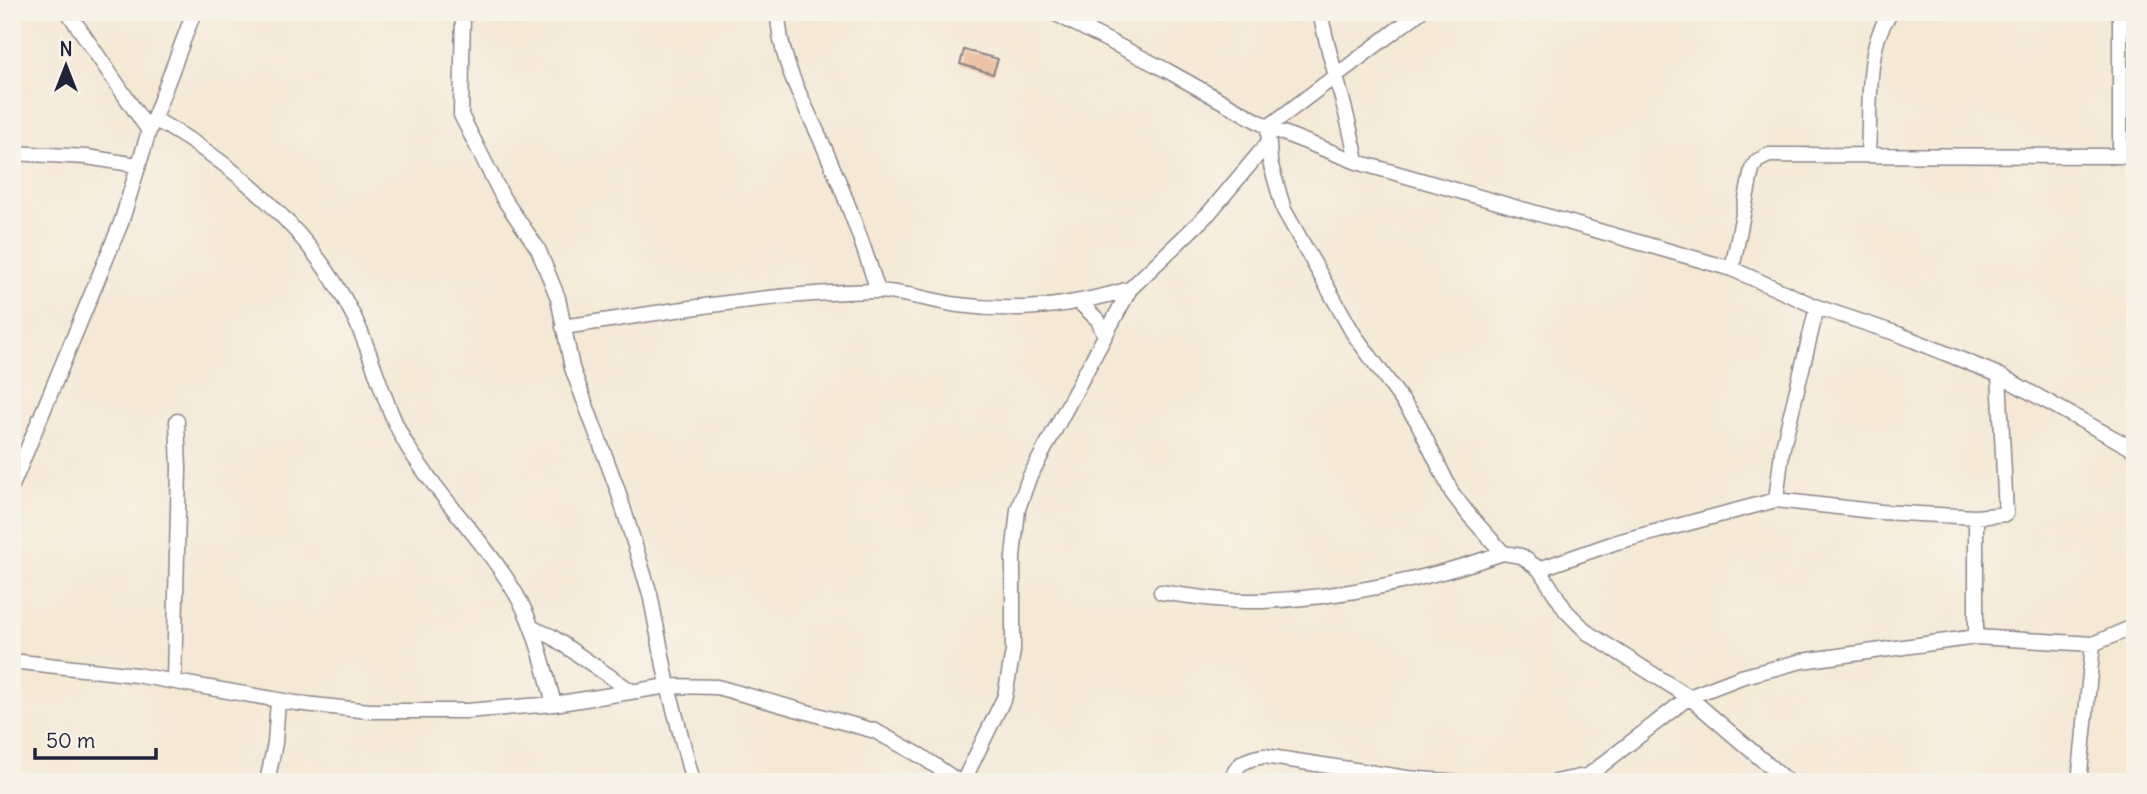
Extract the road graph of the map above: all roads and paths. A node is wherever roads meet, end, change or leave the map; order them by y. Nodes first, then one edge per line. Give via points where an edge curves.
1 (68, 12) edge
2 (194, 12) edge
3 (463, 12) edge
4 (778, 12) edge
5 (1052, 12) edge
6 (1320, 12) edge
7 (1420, 12) edge
8 (1892, 12) edge
9 (2120, 12) edge
10 (1336, 77) junction
11 (151, 125) junction
12 (1268, 127) junction
13 (1267, 144) junction
14 (12, 153) edge
15 (1868, 153) junction
16 (2127, 155) edge
17 (1357, 162) junction
18 (138, 165) junction
19 (1731, 269) junction
20 (1130, 289) junction
21 (878, 291) junction
22 (1080, 303) junction
23 (1817, 307) junction
24 (563, 327) junction
25 (1104, 334) junction
26 (1999, 375) junction
27 (177, 421) dead end
28 (2135, 450) edge
29 (12, 486) edge
30 (1776, 500) junction
31 (1976, 517) junction
32 (1503, 553) junction
33 (1539, 569) junction
34 (1161, 592) dead end
35 (2135, 626) edge
36 (532, 628) junction
37 (1976, 637) junction
38 (2093, 644) junction
39 (12, 661) edge
40 (174, 681) junction
41 (668, 686) junction
42 (631, 691) junction
43 (1689, 697) junction
44 (278, 700) junction
45 (554, 704) junction
46 (1590, 778) edge
47 (267, 782) edge
48 (693, 782) edge
49 (961, 782) edge
50 (1231, 782) edge
51 (1458, 782) edge
52 (1555, 782) edge
53 (1788, 782) edge
54 (2079, 782) edge

1 - 11 street
2 - 11 street
3 - 24 street via 461,116 503,198 538,248 558,298
4 - 21 street via 780,48 788,72 852,210
5 - 12 street
6 - 10 street
7 - 10 street
8 - 15 street via 1875,44
9 - 16 street
10 - 12 street
10 - 17 street
11 - 18 street
11 - 36 street via 197,142 233,170 280,216 340,289 400,433 496,564
12 - 13 street
12 - 17 street
13 - 20 street via 1209,212
13 - 32 street via 1284,210 1353,332 1417,421 1452,493
14 - 18 street
15 - 16 street
15 - 19 street via 1769,155 1757,160
17 - 19 street
18 - 29 street via 121,223
19 - 23 street
20 - 22 street
20 - 25 street
21 - 22 street via 1002,309
21 - 24 street via 761,299
22 - 25 street via 1098,320
23 - 26 street
23 - 30 street via 1782,451
24 - 41 street via 572,368 613,474 650,594
25 - 49 street via 1029,478 1018,509 1013,651 1006,696
26 - 28 street
26 - 31 street via 2008,508 2002,516
27 - 40 street
30 - 31 street
30 - 33 street via 1617,542
31 - 37 street
32 - 33 street via 1521,556
32 - 34 street via 1461,568 1326,595 1262,601
33 - 43 street via 1566,611 1588,634
35 - 38 street
36 - 42 street
36 - 45 street
37 - 38 street
37 - 43 street via 1802,661
38 - 54 street
39 - 40 street
40 - 44 street
41 - 42 street
41 - 48 street
41 - 49 street via 717,687 856,724 909,749
42 - 45 street
43 - 46 street
43 - 53 street
44 - 45 street via 369,711 466,711
44 - 47 street
46 - 52 street
50 - 51 street via 1236,767 1246,759 1264,756

